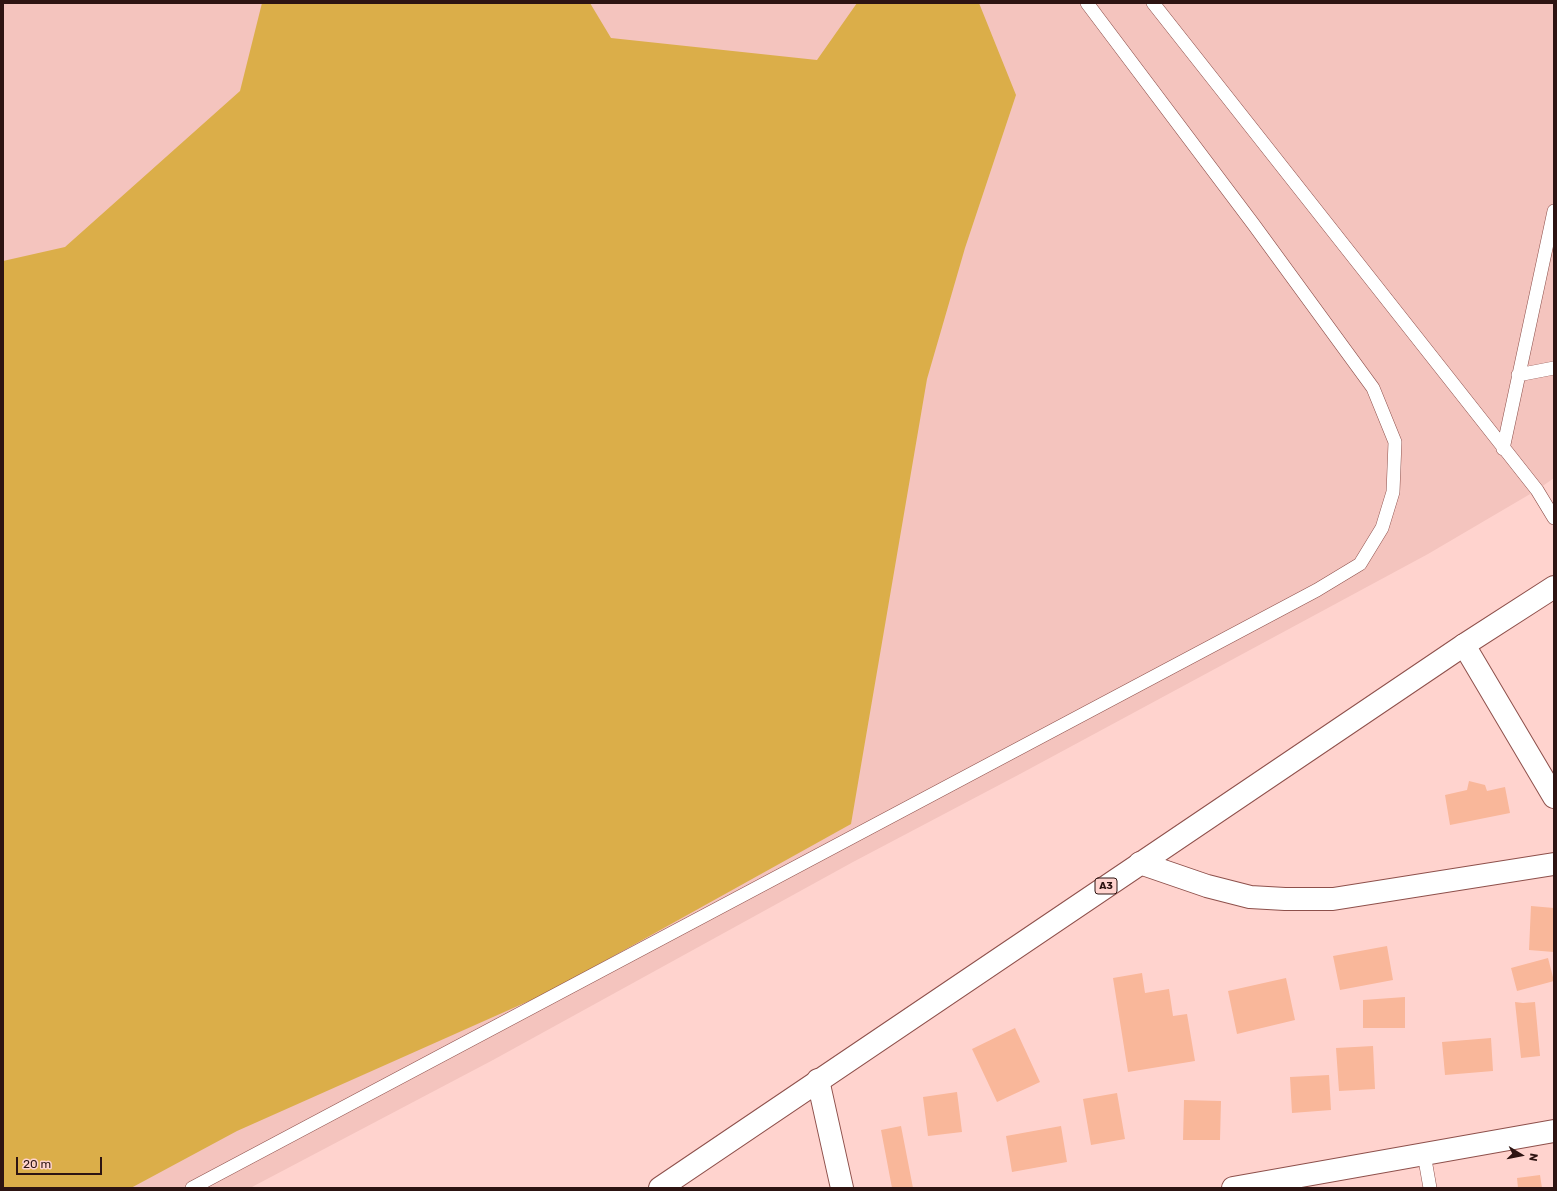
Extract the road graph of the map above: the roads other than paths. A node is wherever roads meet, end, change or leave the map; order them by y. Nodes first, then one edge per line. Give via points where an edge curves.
1 (1088, 3) edge
2 (1153, 3) edge
3 (1554, 210) edge
4 (1554, 368) edge
5 (1518, 375) junction
6 (1503, 448) junction
7 (1554, 518) edge
8 (1554, 587) edge
9 (1464, 645) junction
10 (1554, 797) edge
11 (1140, 863) junction
12 (1554, 864) edge
13 (818, 1080) junction
14 (1554, 1130) edge
15 (1424, 1154) junction
16 (192, 1188) edge
17 (660, 1188) edge
18 (842, 1188) edge
19 (1233, 1188) edge
20 (1430, 1188) edge

1 - 16 lane via 1372,388 1396,442 1393,492 1382,528 1360,564 1317,590
2 - 6 lane
3 - 5 lane
4 - 5 lane
5 - 6 lane
6 - 7 lane via 1537,490
8 - 9 main road, A3
9 - 10 main road
9 - 11 main road, A3
11 - 12 main road via 1214,888 1250,897 1285,899 1334,899
11 - 13 main road, A3
13 - 17 main road, A3
13 - 18 main road
14 - 15 main road
15 - 19 main road
15 - 20 lane

